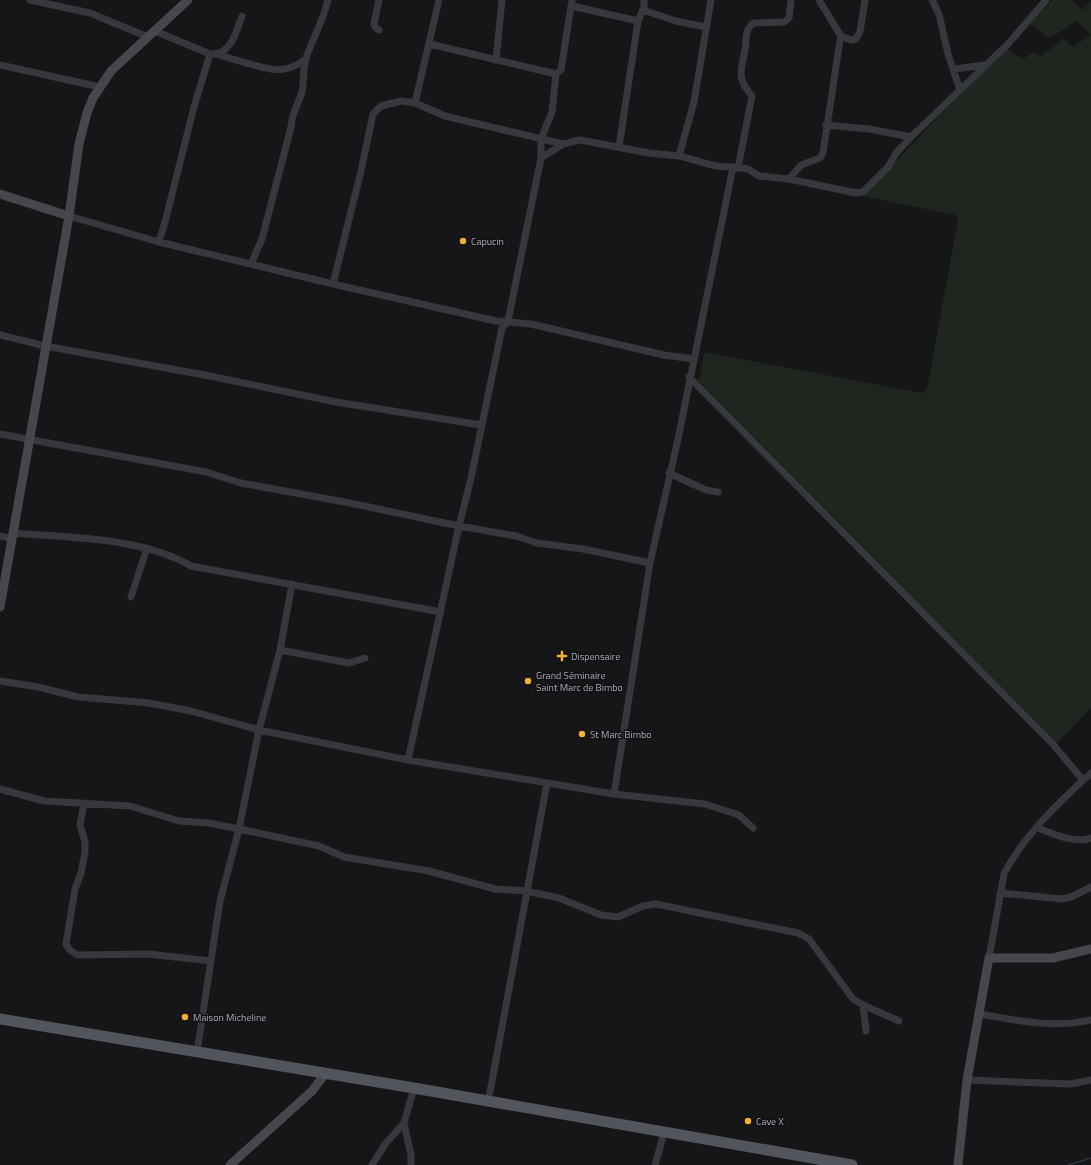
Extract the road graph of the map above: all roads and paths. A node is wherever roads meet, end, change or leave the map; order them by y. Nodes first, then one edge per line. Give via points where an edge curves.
1 (30, 0) edge
2 (188, 0) edge
3 (328, 0) edge
4 (379, 0) edge
5 (439, 0) edge
6 (502, 0) edge
7 (644, 0) edge
8 (711, 0) edge
9 (791, 0) edge
10 (819, 0) edge
11 (865, 0) edge
12 (932, 0) edge
13 (1046, 0) edge
14 (572, 3) edge
15 (643, 10) junction
16 (242, 16) dead end
17 (638, 21) junction
18 (706, 27) junction
19 (379, 30) dead end
20 (151, 34) junction
21 (841, 36) junction
22 (430, 44) junction
23 (214, 54) junction
24 (306, 59) junction
25 (496, 60) junction
26 (0, 65) edge
27 (985, 65) junction
28 (954, 69) junction
29 (556, 74) junction
30 (100, 87) junction
31 (960, 90) junction
32 (415, 104) junction
33 (826, 125) junction
34 (910, 137) junction
35 (541, 139) junction
36 (563, 144) junction
37 (619, 147) junction
38 (679, 156) junction
39 (541, 158) junction
40 (735, 168) junction
41 (789, 179) junction
42 (0, 194) edge
43 (68, 216) junction
44 (158, 242) junction
45 (251, 264) junction
46 (333, 284) junction
47 (508, 321) junction
48 (0, 335) edge
49 (45, 346) junction
50 (694, 359) junction
51 (689, 377) junction
52 (481, 426) junction
53 (0, 434) edge
54 (30, 439) junction
55 (669, 474) junction
56 (718, 492) dead end
57 (459, 526) junction
58 (0, 536) edge
59 (13, 536) junction
60 (147, 548) junction
61 (650, 563) junction
62 (292, 584) junction
63 (131, 596) dead end
64 (0, 602) edge
65 (441, 612) junction
66 (280, 650) junction
67 (366, 658) dead end
68 (0, 681) edge
69 (259, 730) junction
70 (1046, 732) dead end
71 (1051, 742) junction
72 (408, 760) junction
73 (1091, 773) edge
74 (1083, 780) junction
75 (547, 783) junction
76 (0, 789) edge
77 (614, 794) junction
78 (84, 803) junction
79 (753, 828) dead end
80 (1038, 828) junction
81 (239, 829) junction
82 (1091, 838) edge
83 (1091, 887) edge
84 (526, 891) junction
85 (1000, 893) junction
86 (1091, 949) edge
87 (989, 958) junction
88 (211, 961) junction
89 (863, 1005) junction
90 (979, 1014) junction
91 (0, 1019) edge
92 (1091, 1020) edge
93 (899, 1021) dead end
94 (866, 1031) dead end
95 (197, 1052) junction
96 (325, 1074) junction
97 (967, 1080) junction
98 (1091, 1080) edge
99 (414, 1088) junction
100 (488, 1102) junction
101 (404, 1123) junction
102 (664, 1133) junction
103 (230, 1165) edge
104 (372, 1165) edge
105 (411, 1165) edge
106 (655, 1165) edge
107 (852, 1165) edge
108 (958, 1165) edge

1 - 20 street via 90,13
2 - 20 main road
3 - 24 street
4 - 19 street via 374,24
5 - 22 street
6 - 25 street
7 - 15 street
8 - 18 street
9 - 40 street via 789,18 784,22 753,23 748,28 740,72 743,87 752,96
10 - 21 street
11 - 21 street via 860,32 856,39 850,40
12 - 28 street via 940,14 943,36
13 - 27 street
14 - 17 street
14 - 29 street via 561,70
15 - 17 street
15 - 18 street via 676,21
16 - 23 street via 231,43
17 - 37 street
18 - 38 street via 694,102
20 - 23 street
20 - 30 main road via 111,72
21 - 33 street
22 - 25 street
22 - 32 street
23 - 24 street via 270,71 298,65
23 - 44 street via 194,107
24 - 45 street via 302,92 292,113 291,127 262,239
25 - 29 street
26 - 30 street
27 - 28 street
27 - 31 street
28 - 31 street
29 - 35 street via 552,112
30 - 43 main road via 93,98 83,126
31 - 34 street
32 - 35 street via 445,116
32 - 46 street via 401,101 389,103 381,106 373,114
33 - 34 street via 869,129
33 - 41 street via 823,153 820,158 801,165
34 - 41 street via 888,167 863,192 856,193
35 - 36 street
35 - 39 street
36 - 37 street via 580,140
36 - 39 street
37 - 38 street
38 - 40 street via 698,160 708,166
39 - 47 street
40 - 41 street via 748,169 759,176
40 - 50 street
42 - 43 main road
43 - 44 street
43 - 49 main road
44 - 45 street
45 - 46 street
46 - 47 street via 496,321
47 - 50 street via 664,355
47 - 52 street via 502,328
48 - 49 street
49 - 52 street via 336,402
49 - 54 main road
50 - 51 street
51 - 55 street
51 - 71 street
52 - 57 street
53 - 54 street
54 - 57 street via 206,472 242,483
54 - 59 main road
55 - 56 street via 706,490
55 - 61 street
57 - 61 street
57 - 65 street
58 - 59 street
59 - 60 street via 98,540
59 - 64 main road
60 - 62 street via 176,557 191,566
60 - 63 street
61 - 77 street
62 - 65 street
62 - 66 street
65 - 72 street
66 - 67 street via 349,663
66 - 69 street
68 - 69 street via 78,697 149,703
69 - 72 street
69 - 81 street
70 - 71 street
71 - 74 street
72 - 75 street
73 - 74 street
74 - 80 street via 1060,801
75 - 77 street
75 - 84 street
76 - 78 street via 44,801
77 - 79 street via 705,804 740,815
78 - 81 street via 130,806 179,821
78 - 88 street via 80,825 85,842 81,873 75,889 67,934 66,944 70,950 77,955 148,954
80 - 82 street via 1077,840
80 - 85 street via 1011,862 1004,874
81 - 84 street via 319,846 344,857 429,871 495,889
81 - 88 street via 220,901
83 - 85 street via 1071,897 1062,898
84 - 89 street via 559,898 601,914 618,916 643,906 656,904 798,934 809,939 853,999
84 - 100 street
85 - 87 street
86 - 87 main road via 1053,958
87 - 90 main road
88 - 95 street
89 - 93 street
89 - 94 street
90 - 92 street via 1040,1024
90 - 97 main road
91 - 95 main road
95 - 96 main road
96 - 99 main road
96 - 103 main road via 312,1091
97 - 98 street via 1071,1084
97 - 108 main road
99 - 100 main road
99 - 101 street
100 - 102 main road
101 - 104 street via 386,1143
101 - 105 street
102 - 106 street
102 - 107 main road

